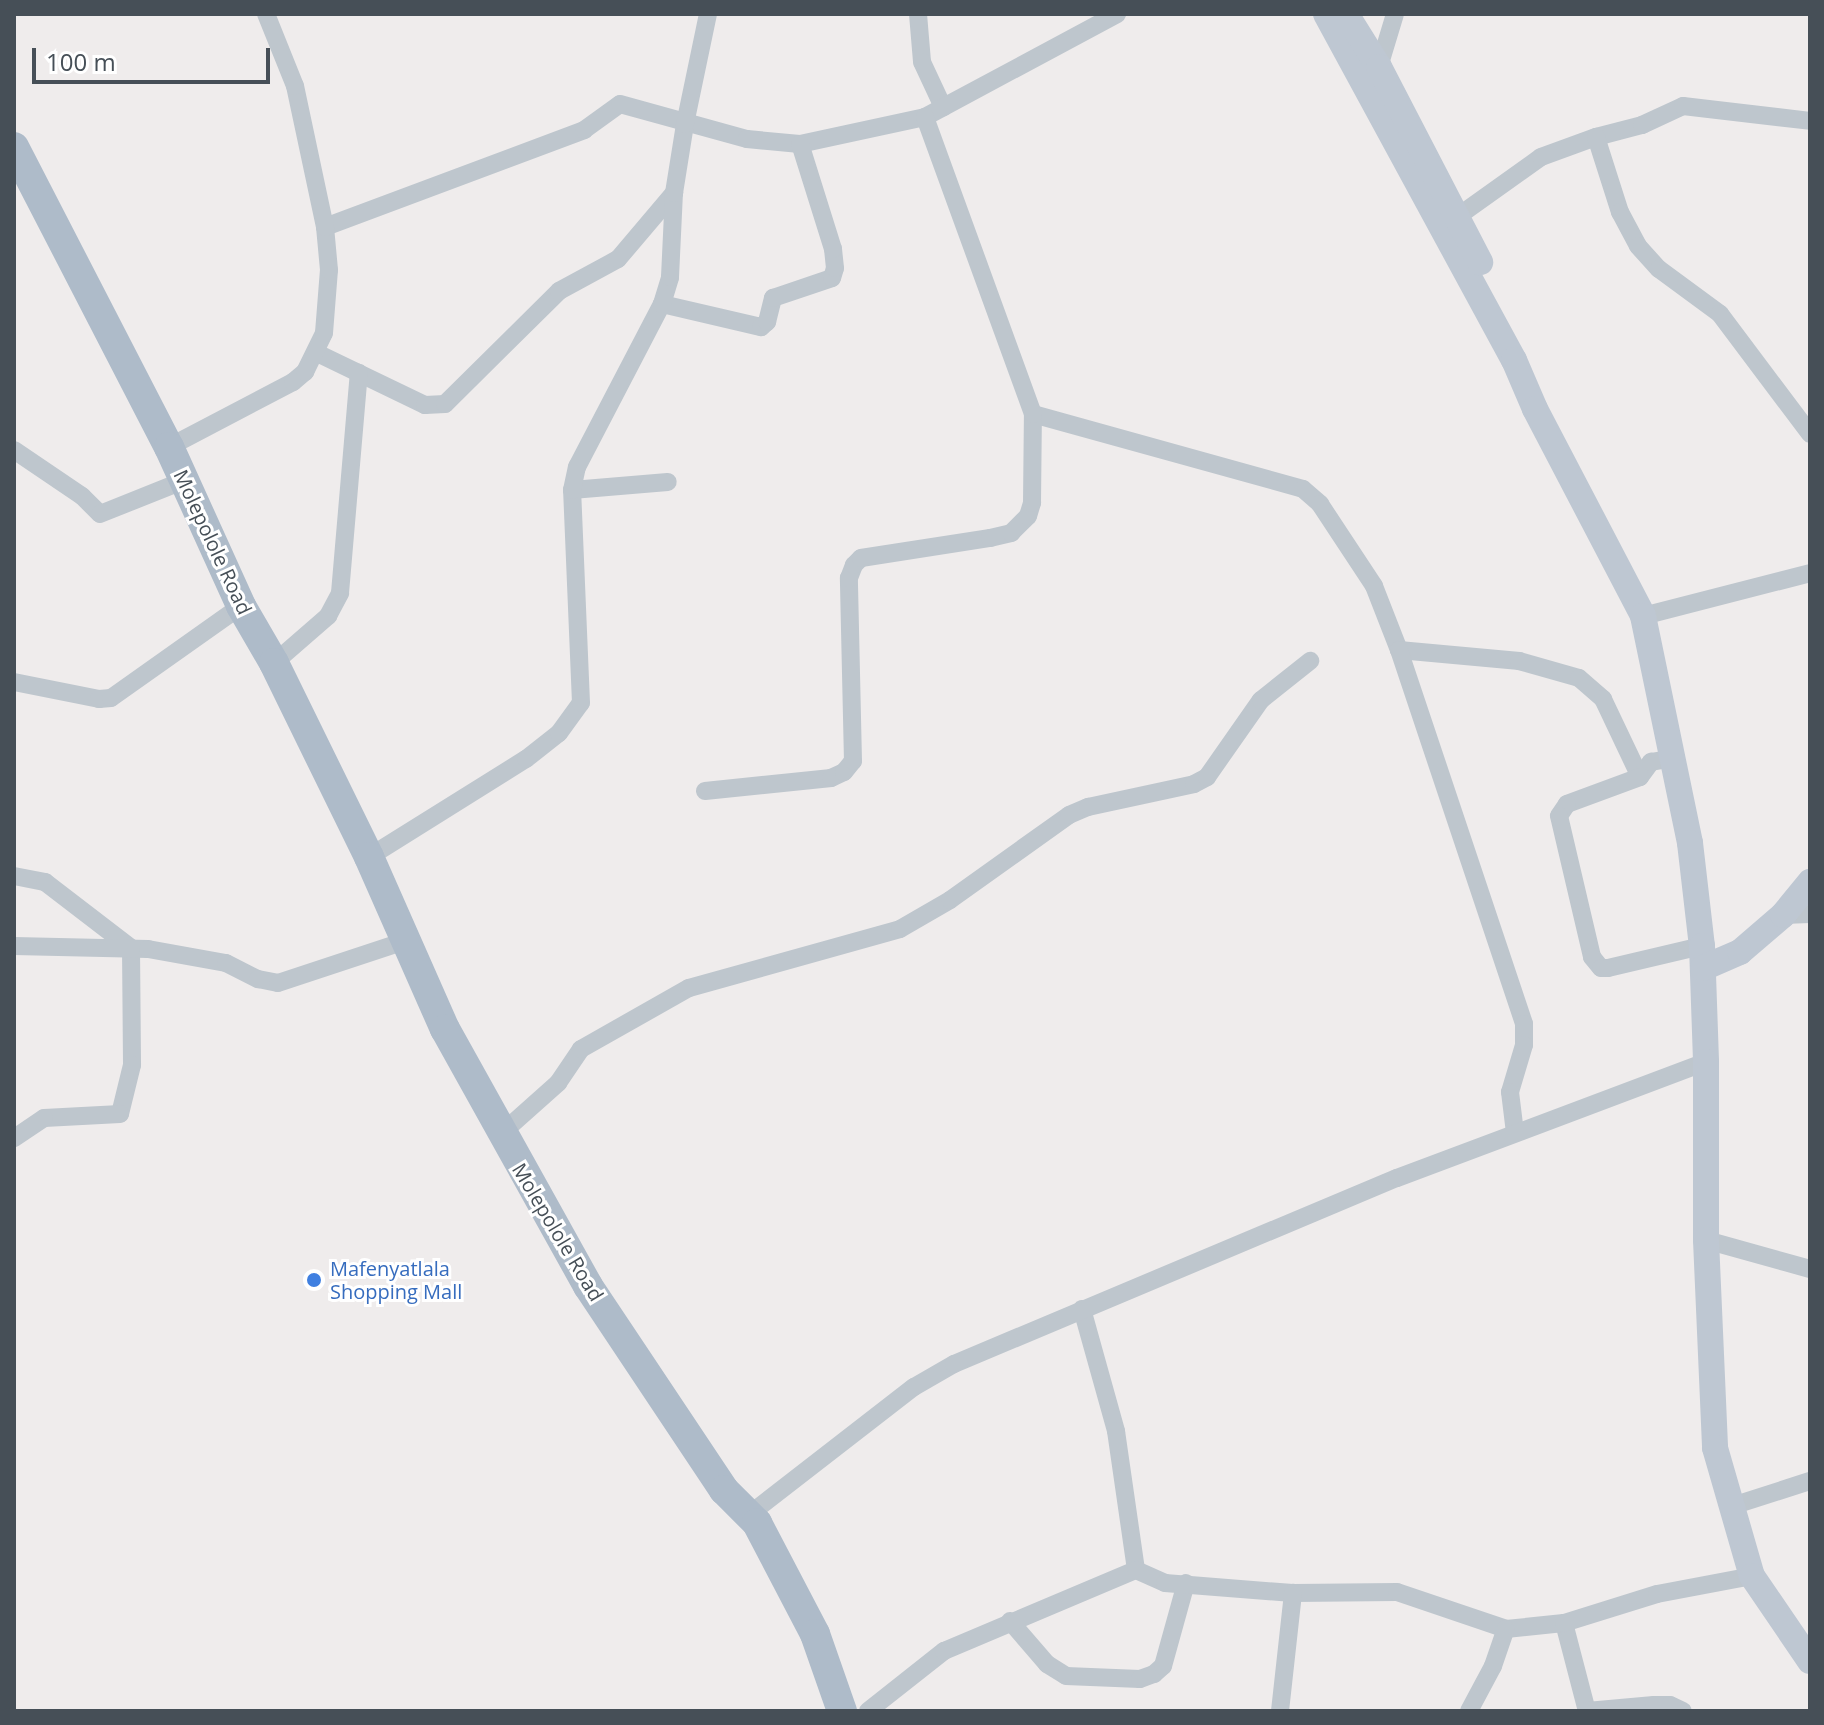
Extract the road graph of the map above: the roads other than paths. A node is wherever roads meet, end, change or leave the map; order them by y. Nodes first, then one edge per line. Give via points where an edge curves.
1 (266, 14) edge
2 (708, 14) edge
3 (918, 14) edge
4 (1117, 14) edge
5 (1326, 14) edge
6 (1346, 14) edge
7 (1395, 14) edge
8 (1372, 73) junction
9 (943, 107) junction
10 (925, 117) junction
11 (1810, 121) edge
12 (685, 124) junction
13 (1596, 137) junction
14 (800, 144) junction
15 (14, 147) edge
16 (674, 193) junction
17 (1448, 220) junction
18 (325, 227) junction
19 (662, 304) junction
20 (317, 353) junction
21 (359, 373) junction
22 (1033, 414) junction
23 (1810, 434) edge
24 (169, 447) junction
25 (14, 450) edge
26 (185, 480) junction
27 (668, 482) dead end
28 (572, 490) junction
29 (1810, 573) edge
30 (241, 606) junction
31 (1643, 616) junction
32 (1399, 650) junction
33 (1310, 661) dead end
34 (274, 663) junction
35 (14, 682) edge
36 (1674, 758) junction
37 (1640, 777) junction
38 (705, 791) dead end
39 (369, 857) junction
40 (14, 876) edge
41 (1810, 882) edge
42 (1810, 914) edge
43 (1783, 915) junction
44 (408, 940) junction
45 (14, 946) edge
46 (131, 948) junction
47 (1702, 957) junction
48 (1706, 1062) junction
49 (512, 1124) junction
50 (1515, 1133) junction
51 (14, 1138) edge
52 (1706, 1240) junction
53 (1810, 1269) edge
54 (1082, 1309) junction
55 (1810, 1481) edge
56 (1732, 1506) junction
57 (746, 1509) junction
58 (1136, 1570) junction
59 (1752, 1576) junction
60 (1186, 1583) junction
61 (1293, 1593) junction
62 (1010, 1621) junction
63 (1564, 1623) junction
64 (1506, 1629) junction
65 (1810, 1661) edge
66 (842, 1711) edge
67 (868, 1711) edge
68 (1280, 1711) edge
69 (1469, 1711) edge
70 (1587, 1711) edge
71 (1683, 1711) edge

1 - 18 street via 295,86
2 - 12 street
3 - 9 street via 922,62
4 - 9 street
5 - 8 street
6 - 8 street
7 - 8 street
8 - 17 street
9 - 10 street
10 - 14 street
10 - 22 street
11 - 13 street via 1683,106 1642,125
12 - 14 street via 747,139
12 - 16 street
12 - 18 street via 620,104 584,130
13 - 17 street via 1541,157
13 - 23 street via 1620,212 1638,246 1659,269 1720,314
14 - 19 street via 833,249 832,278 773,298 761,327
15 - 24 main road, Molepolole Road
16 - 19 street via 670,277
16 - 21 street via 618,259 559,291 445,404 425,405
17 - 31 street via 1535,409
18 - 20 street via 328,313
19 - 28 street via 577,467
20 - 21 street
20 - 24 street via 293,382
21 - 34 street via 340,593 328,616
22 - 32 street via 1313,495 1374,586
22 - 38 street via 1032,503 1022,524 990,538 868,555 854,565 849,578 855,746 853,761 844,772 831,778
24 - 26 main road, Molepolole Road
25 - 26 street via 100,514
26 - 30 main road, Molepolole Road
27 - 28 street
28 - 39 street via 582,689 573,718 526,759
29 - 31 street
30 - 34 main road, Molepolole Road
30 - 35 street via 111,698
31 - 36 street
32 - 37 street via 1519,661 1579,678 1603,699
32 - 50 street via 1524,1024 1526,1037 1510,1092
33 - 49 street via 1261,700 1207,777 1069,815 900,929 689,988 581,1049 558,1083
34 - 39 main road, Molepolole Road
36 - 37 street via 1651,762
36 - 47 street via 1690,843
37 - 47 street via 1567,804 1559,816 1592,957 1601,968
39 - 44 main road, Molepolole Road
40 - 46 street via 45,882
41 - 43 street
42 - 43 street
43 - 47 street via 1740,952
44 - 46 street via 278,983 226,963
44 - 49 main road, Molepolole Road
44 - 57 main road, Molepolole Road via 445,1029 588,1286 724,1490
45 - 46 street
46 - 51 street via 132,1065 120,1114 44,1118
47 - 48 street
48 - 50 street
48 - 52 street
49 - 57 main road, Molepolole Road via 736,1483
50 - 54 street
52 - 53 street
52 - 56 street via 1712,1422
54 - 57 street via 933,1375
54 - 58 street via 1116,1431
55 - 56 street
56 - 59 street
57 - 66 main road, Molepolole Road via 815,1634
58 - 60 street via 1165,1583
58 - 62 street
59 - 63 street via 1657,1594
59 - 65 street
60 - 61 street
60 - 62 street via 1163,1666 1140,1679 1066,1676 1047,1664
61 - 64 street via 1397,1592
61 - 68 street
62 - 67 street via 944,1651
63 - 64 street
63 - 70 street
64 - 69 street
70 - 71 street via 1654,1705

